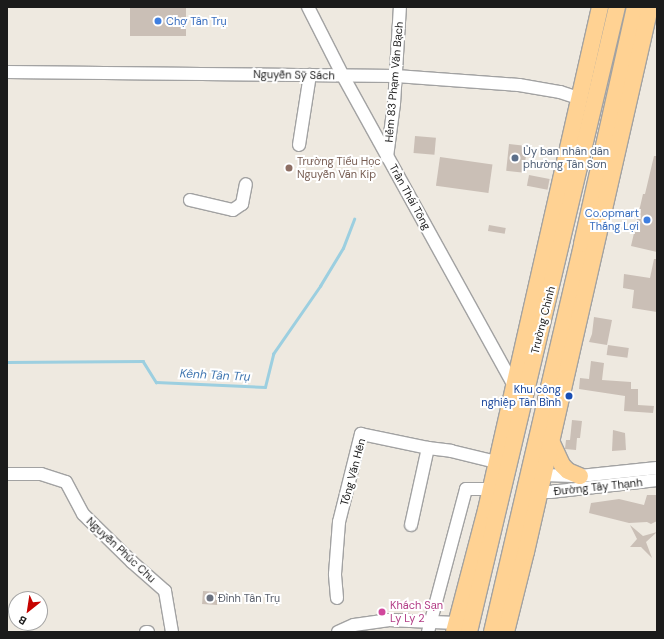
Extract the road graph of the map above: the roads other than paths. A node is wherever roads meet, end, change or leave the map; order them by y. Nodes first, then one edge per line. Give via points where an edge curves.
1 (308, 7) edge
2 (400, 7) edge
3 (600, 7) edge
4 (616, 7) edge
5 (635, 7) edge
6 (650, 7) edge
7 (7, 72) edge
8 (310, 75) junction
9 (343, 76) junction
10 (396, 76) junction
11 (579, 98) junction
12 (299, 146) dead end
13 (388, 157) junction
14 (246, 184) dead end
15 (190, 200) dead end
16 (557, 229) junction
17 (591, 238) junction
18 (514, 386) junction
19 (543, 410) junction
20 (551, 442) junction
21 (428, 448) junction
22 (502, 464) junction
23 (657, 468) edge
24 (537, 473) junction
25 (7, 474) edge
26 (580, 476) junction
27 (657, 480) edge
28 (497, 489) junction
29 (532, 491) junction
30 (411, 525) dead end
31 (337, 598) dead end
32 (429, 627) edge
33 (460, 629) edge
34 (172, 632) edge
35 (339, 632) edge
36 (492, 632) edge
37 (506, 632) edge

1 - 9 street, Trần Thái Tông
2 - 10 street, Hẻm 83 Phạm Văn Bạch
3 - 11 main road, Trường Chinh
4 - 16 main road, Trường Chinh
5 - 17 main road, Trường Chinh
6 - 17 main road, Trường Chinh
7 - 8 street, Nguyễn Sỹ Sách
8 - 9 street, Nguyễn Sỹ Sách
8 - 12 street
9 - 10 street, Nguyễn Sỹ Sách
9 - 13 street, Trần Thái Tông
10 - 11 street, Nguyễn Sỹ Sách via 519,86 560,92
10 - 13 street, Hẻm 83 Phạm Văn Bạch
11 - 16 main road, Trường Chinh
13 - 18 street, Trần Thái Tông
14 - 15 street via 242,204 233,210
16 - 17 main road
16 - 18 main road, Trường Chinh
16 - 22 main road, Trường Chinh
17 - 19 main road, Trường Chinh
17 - 20 main road, Trường Chinh
18 - 22 main road, Trường Chinh
19 - 20 main road
19 - 24 main road, Trường Chinh
20 - 24 main road, Trường Chinh
20 - 26 main road via 562,465
21 - 22 street, Tống Văn Hên
21 - 30 street
21 - 31 street, Tống Văn Hên via 361,434 339,522 335,574
22 - 24 main road
22 - 28 main road, Trường Chinh
23 - 26 street, Đường Tây Thạnh
24 - 26 street, Đường Tây Thạnh
24 - 29 main road, Trường Chinh
25 - 34 street, Nguyễn Phúc Chu via 41,474 66,482 83,514 165,591
27 - 29 street, Đường Tây Thạnh
28 - 29 main road
28 - 32 street via 466,489
28 - 33 main road, Trường Chinh
29 - 36 main road, Trường Chinh
29 - 37 main road, Trường Chinh
32 - 33 street
32 - 35 street via 388,620 354,625

